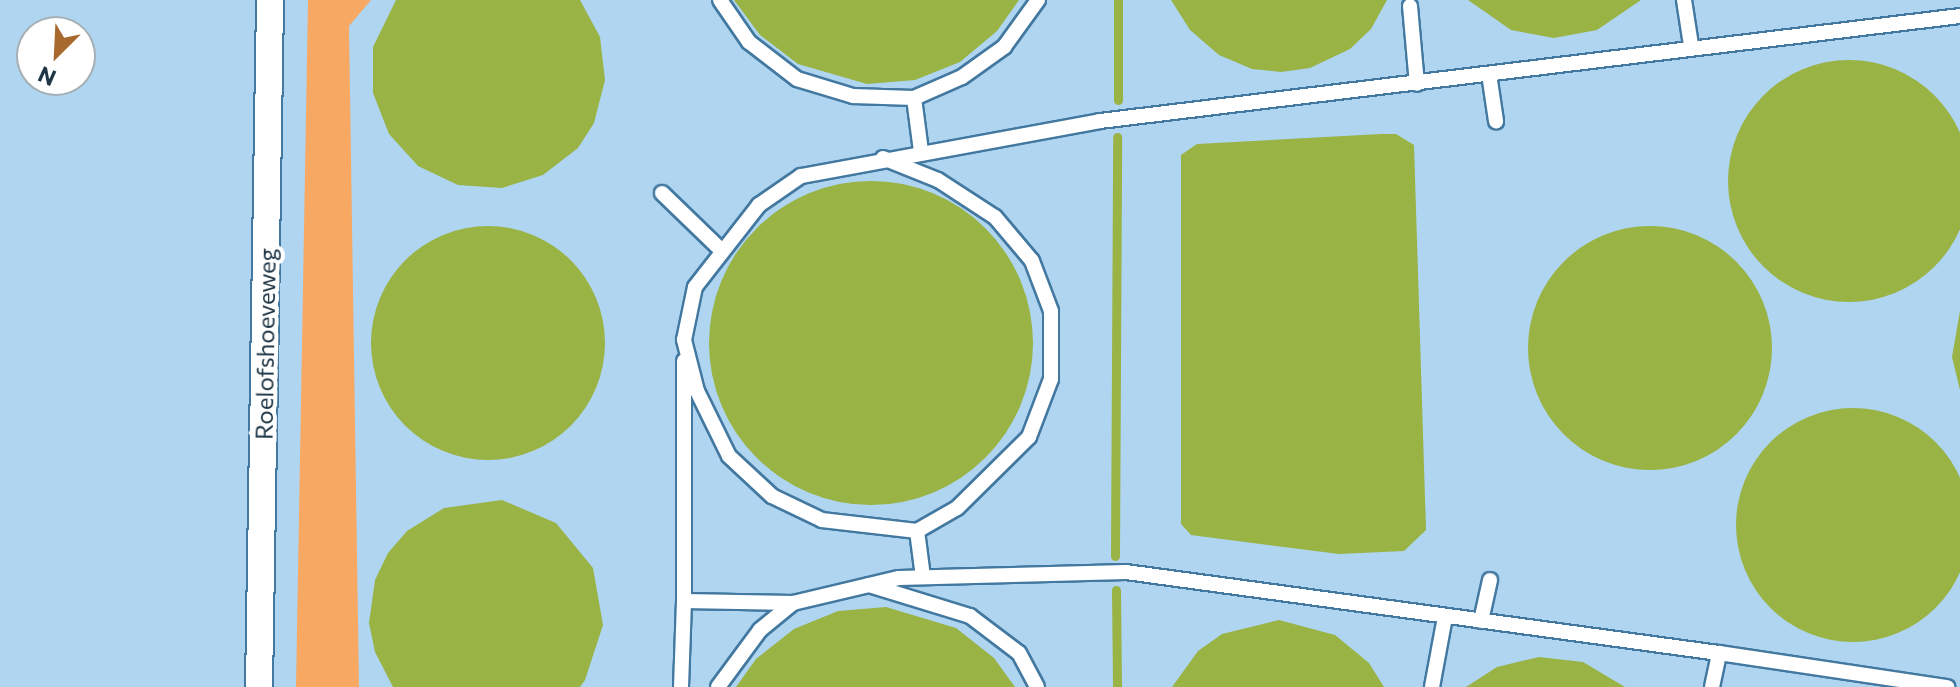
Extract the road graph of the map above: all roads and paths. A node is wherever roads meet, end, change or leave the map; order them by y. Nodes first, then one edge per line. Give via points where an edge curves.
1 (270, 0) edge
2 (720, 0) edge
3 (1038, 0) edge
4 (1684, 0) edge
5 (1410, 6) dead end
6 (1960, 16) edge
7 (1691, 45) junction
8 (1489, 74) junction
9 (1417, 84) junction
10 (914, 98) junction
11 (1496, 121) dead end
12 (921, 151) junction
13 (883, 158) junction
14 (662, 193) dead end
15 (720, 249) junction
16 (684, 340) junction
17 (917, 531) junction
18 (923, 577) junction
19 (1490, 580) dead end
20 (869, 585) junction
21 (684, 601) junction
22 (793, 603) junction
23 (1445, 617) junction
24 (1481, 621) junction
25 (1719, 653) junction
26 (259, 687) edge
27 (681, 687) edge
28 (718, 687) edge
29 (1037, 687) edge
30 (1432, 687) edge
31 (1712, 687) edge
32 (1947, 687) edge

1 - 26 street, Roelofshoeveweg
2 - 10 lane via 749,42 797,79 853,96
3 - 10 lane via 1004,47 962,77
4 - 7 lane
5 - 9 lane
6 - 7 lane
7 - 8 lane
8 - 9 lane
8 - 11 lane
9 - 12 lane via 1135,116
10 - 12 lane
12 - 13 lane
13 - 15 lane via 801,176 759,205
13 - 17 lane via 938,180 995,217 1032,261 1051,311 1051,379 1029,437 968,499
14 - 15 lane
15 - 16 lane via 695,287
16 - 17 lane via 697,391 729,456 772,496 822,520
16 - 21 lane
17 - 18 lane
18 - 20 lane
18 - 23 lane via 1126,572
19 - 24 lane
20 - 22 lane
20 - 29 lane via 970,616 1019,653
21 - 22 lane
21 - 27 lane
22 - 28 lane via 760,630
23 - 24 lane
23 - 30 lane
24 - 25 lane
25 - 31 lane
25 - 32 lane

